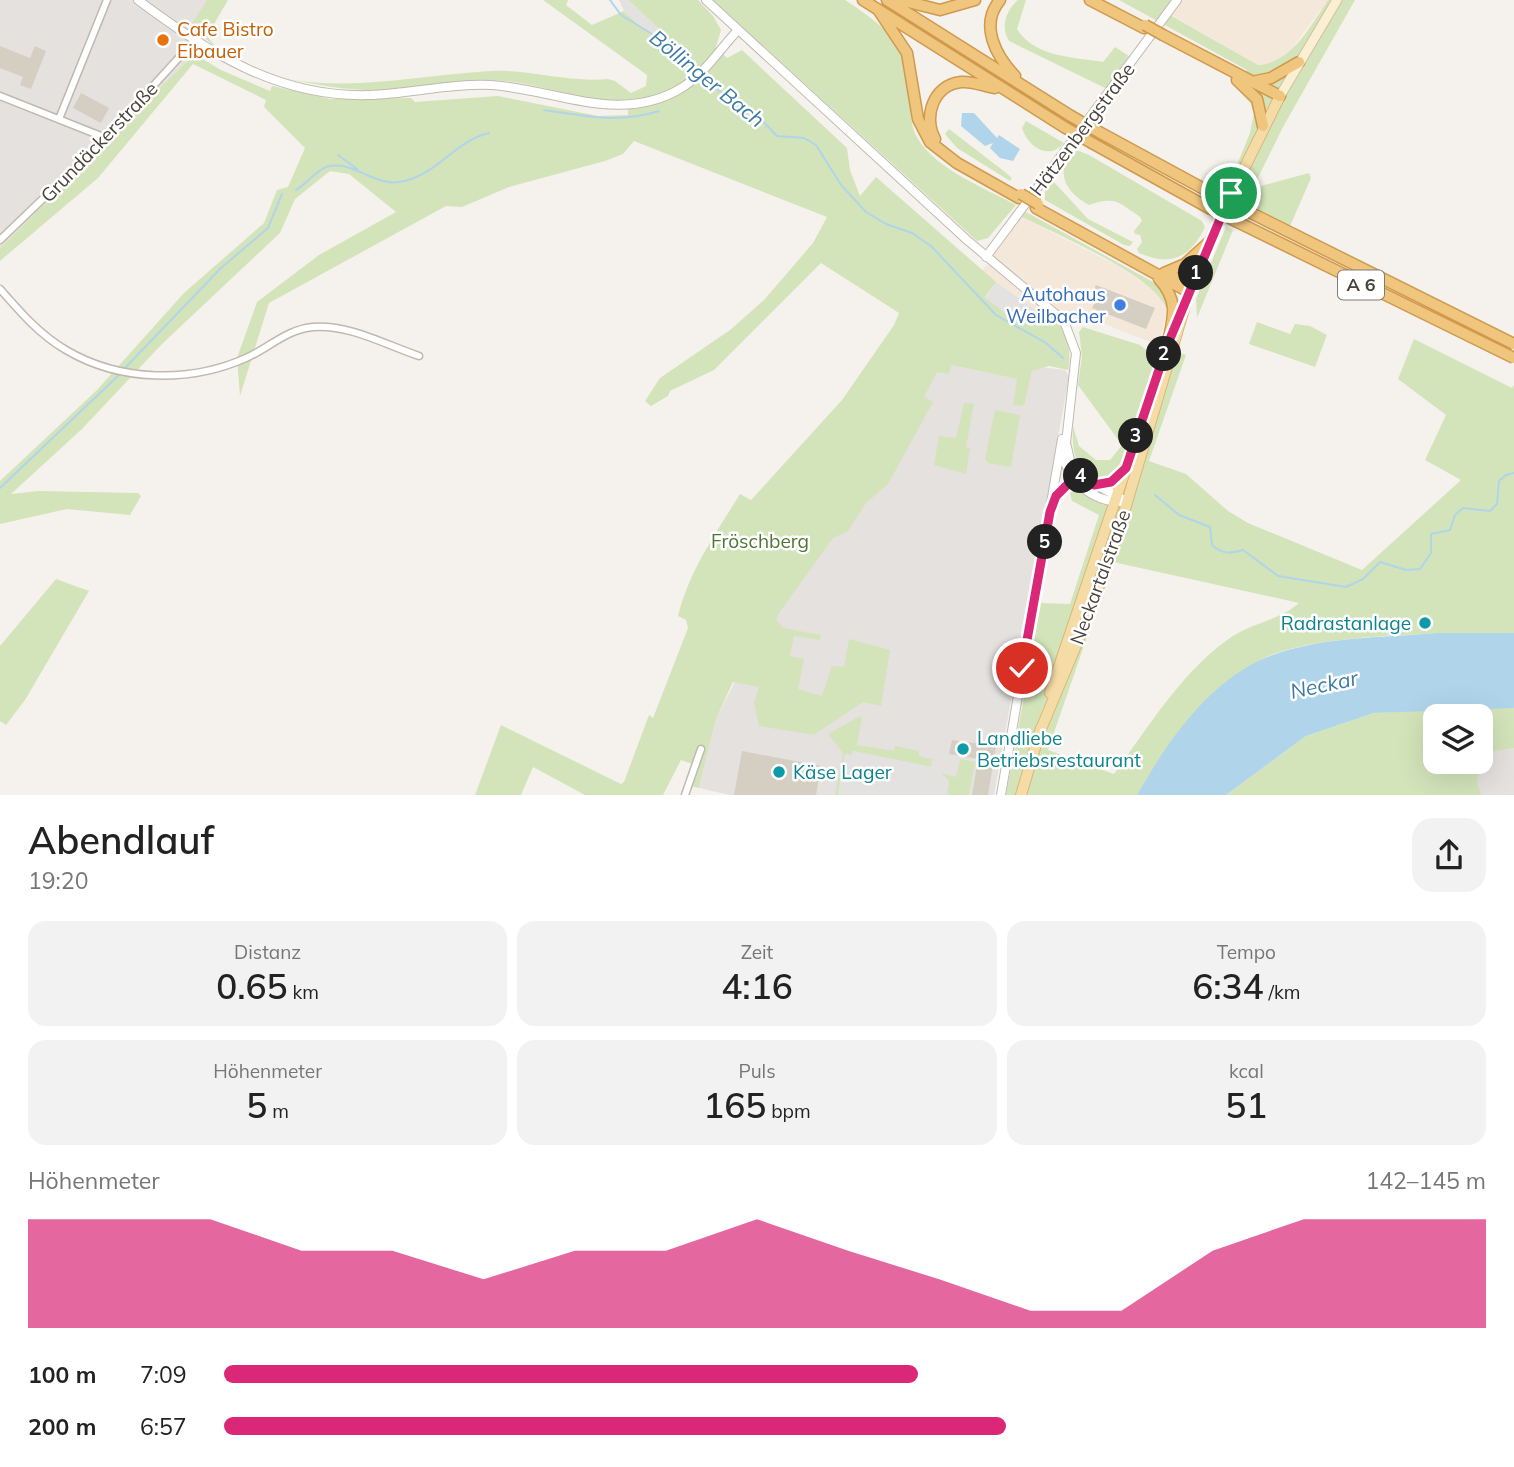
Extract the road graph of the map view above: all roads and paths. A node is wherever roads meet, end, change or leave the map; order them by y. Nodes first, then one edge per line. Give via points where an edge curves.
1 (107, 0) edge
2 (138, 0) edge
3 (706, 0) edge
4 (863, 0) edge
5 (887, 0) edge
6 (900, 0) edge
7 (975, 0) edge
8 (1000, 0) edge
9 (1090, 0) edge
10 (1097, 0) edge
11 (1177, 0) edge
12 (1337, 0) edge
13 (878, 11) junction
14 (1144, 27) junction
15 (738, 30) junction
16 (1162, 36) junction
17 (194, 41) junction
18 (1299, 61) junction
19 (1237, 80) junction
20 (1256, 81) junction
21 (1026, 89) junction
22 (1004, 91) junction
23 (0, 96) edge
24 (1279, 98) junction
25 (59, 119) junction
26 (1263, 126) junction
27 (106, 138) junction
28 (1020, 196) junction
29 (0, 240) edge
30 (1208, 243) junction
31 (986, 257) junction
32 (1160, 274) junction
33 (0, 289) edge
34 (1190, 289) junction
35 (1170, 342) junction
36 (1514, 344) edge
37 (419, 356) dead end
38 (1514, 358) edge
39 (1076, 370) junction
40 (1060, 448) junction
41 (1127, 465) junction
42 (1074, 475) junction
43 (1094, 485) junction
44 (1116, 499) junction
45 (1128, 502) junction
46 (1050, 512) junction
47 (1039, 734) junction
48 (701, 749) dead end
49 (685, 795) edge
50 (1001, 795) edge
51 (1021, 795) edge

1 - 25 street
2 - 17 street
3 - 15 street
4 - 13 highway, A 6
5 - 21 highway, A 6
6 - 7 highway via 940,10
8 - 21 highway via 992,16 994,47 1000,61
9 - 14 highway
10 - 14 highway
11 - 31 street, Hätzenbergstraße
12 - 18 main road
13 - 22 highway, A 6
13 - 28 highway, A 6 via 907,53 918,118 930,142 957,163
14 - 16 highway, bridge
15 - 17 street via 684,87 650,101 617,105 592,105 491,85 331,94 249,72
15 - 31 street
16 - 19 highway
16 - 20 highway
17 - 27 street, Grundäckerstraße
18 - 20 highway via 1271,78
18 - 24 main road
19 - 24 highway
19 - 26 highway via 1257,99
20 - 24 highway
21 - 36 highway, A 6, bridge via 1215,195
22 - 28 highway via 967,82 951,85 936,97 928,116 929,128 938,144 958,160
22 - 38 highway, A 6, bridge via 1209,208
23 - 25 street
24 - 26 main road, Neckartalstraße
25 - 27 street
26 - 30 main road, Neckartalstraße
27 - 29 street, Grundäckerstraße
28 - 32 highway, bridge
30 - 32 highway via 1185,264
30 - 34 main road, Neckartalstraße
31 - 39 street via 1063,321 1073,341
32 - 34 highway
32 - 35 highway via 1174,302
33 - 37 street via 34,326 65,350 122,372 167,375 211,370 247,358 290,332 317,327 349,331
34 - 35 main road, Neckartalstraße
35 - 41 main road, Neckartalstraße
35 - 45 main road, Neckartalstraße
39 - 40 street
39 - 42 street via 1066,443
40 - 42 street
40 - 46 street
41 - 43 street via 1111,482
41 - 44 main road, Neckartalstraße
42 - 43 street
42 - 44 street via 1084,490
42 - 46 street via 1056,496
43 - 44 street
44 - 45 street
44 - 47 main road, Neckartalstraße
45 - 47 main road, Neckartalstraße via 1090,612
46 - 50 street
47 - 51 main road, Neckartalstraße
48 - 49 street

